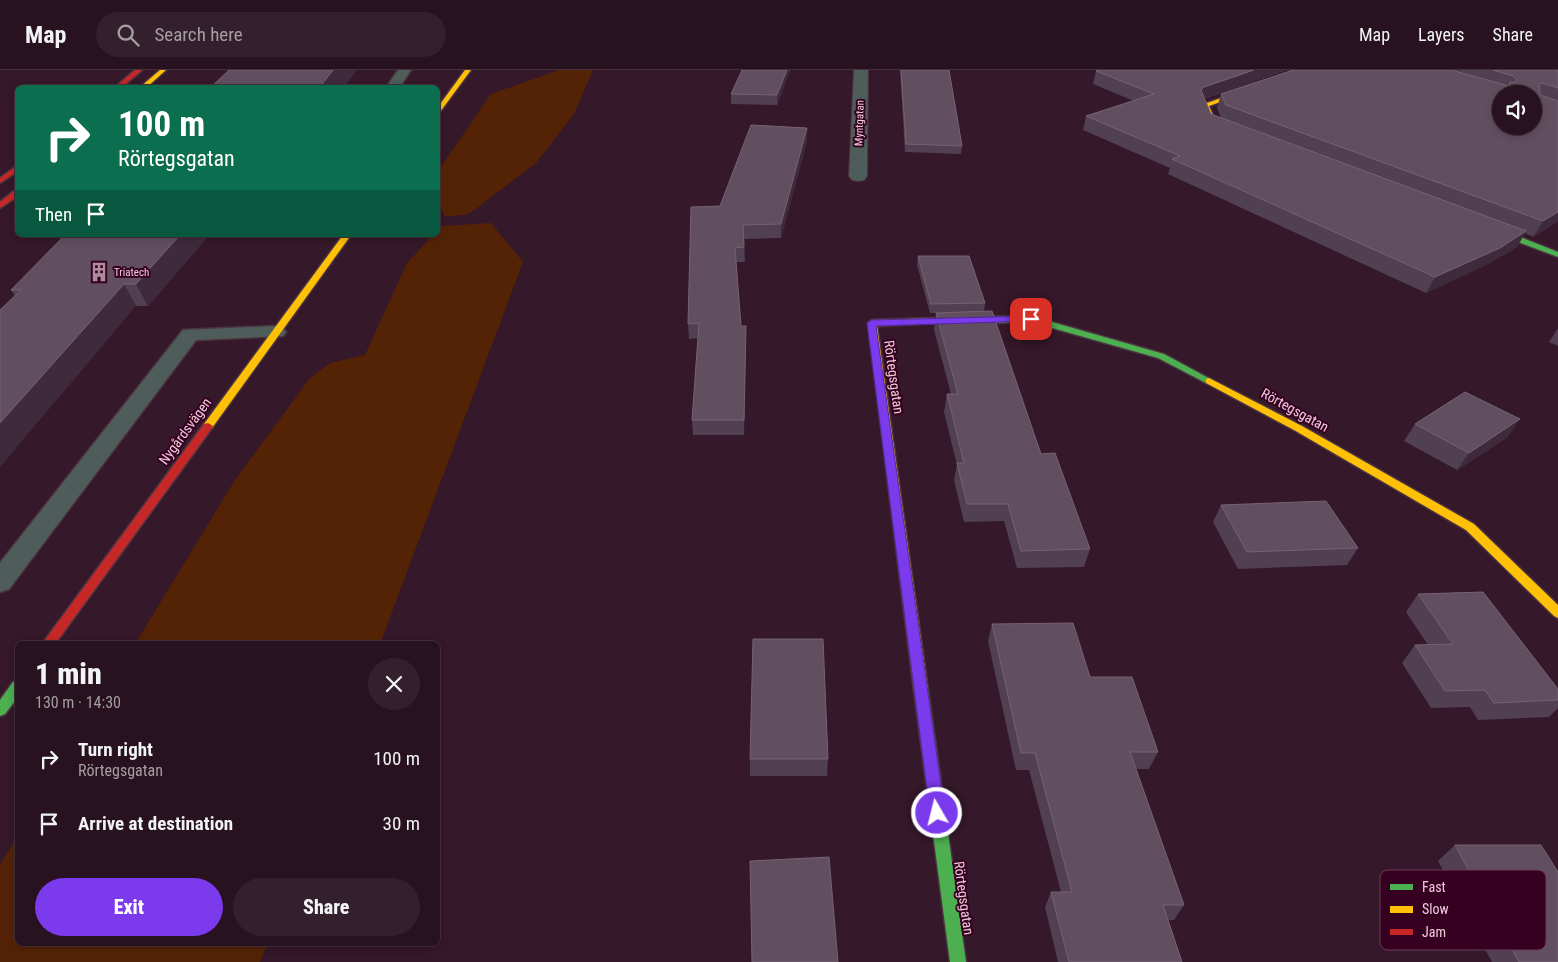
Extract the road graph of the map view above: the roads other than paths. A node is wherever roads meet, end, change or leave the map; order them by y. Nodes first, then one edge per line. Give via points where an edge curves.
1 (139, 70) edge
2 (163, 70) edge
3 (406, 70) edge
4 (468, 70) edge
5 (861, 70) edge
6 (1307, 70) edge
7 (121, 85) edge
8 (146, 85) edge
9 (394, 85) edge
10 (440, 108) edge
11 (1241, 133) edge
12 (15, 169) edge
13 (858, 176) dead end
14 (0, 181) edge
15 (15, 194) edge
16 (0, 206) edge
17 (1474, 222) edge
18 (346, 237) edge
19 (1558, 255) edge
20 (276, 332) junction
21 (0, 582) edge
22 (1558, 613) edge
23 (50, 641) edge
24 (15, 690) edge
25 (0, 710) edge
26 (958, 962) edge

1 - 7 main road
2 - 8 main road
3 - 9 lane
4 - 10 main road
5 - 13 street, Myntgatan
6 - 11 main road via 1206,105 1213,122
12 - 14 main road
15 - 16 main road
17 - 19 main road
18 - 20 main road, Nygårdsvägen
20 - 21 lane via 190,334
20 - 23 main road, Nygårdsvägen
22 - 26 main road, Rörtegsgatan via 1470,527 1298,428 1161,356 1031,319 872,323
24 - 25 main road

